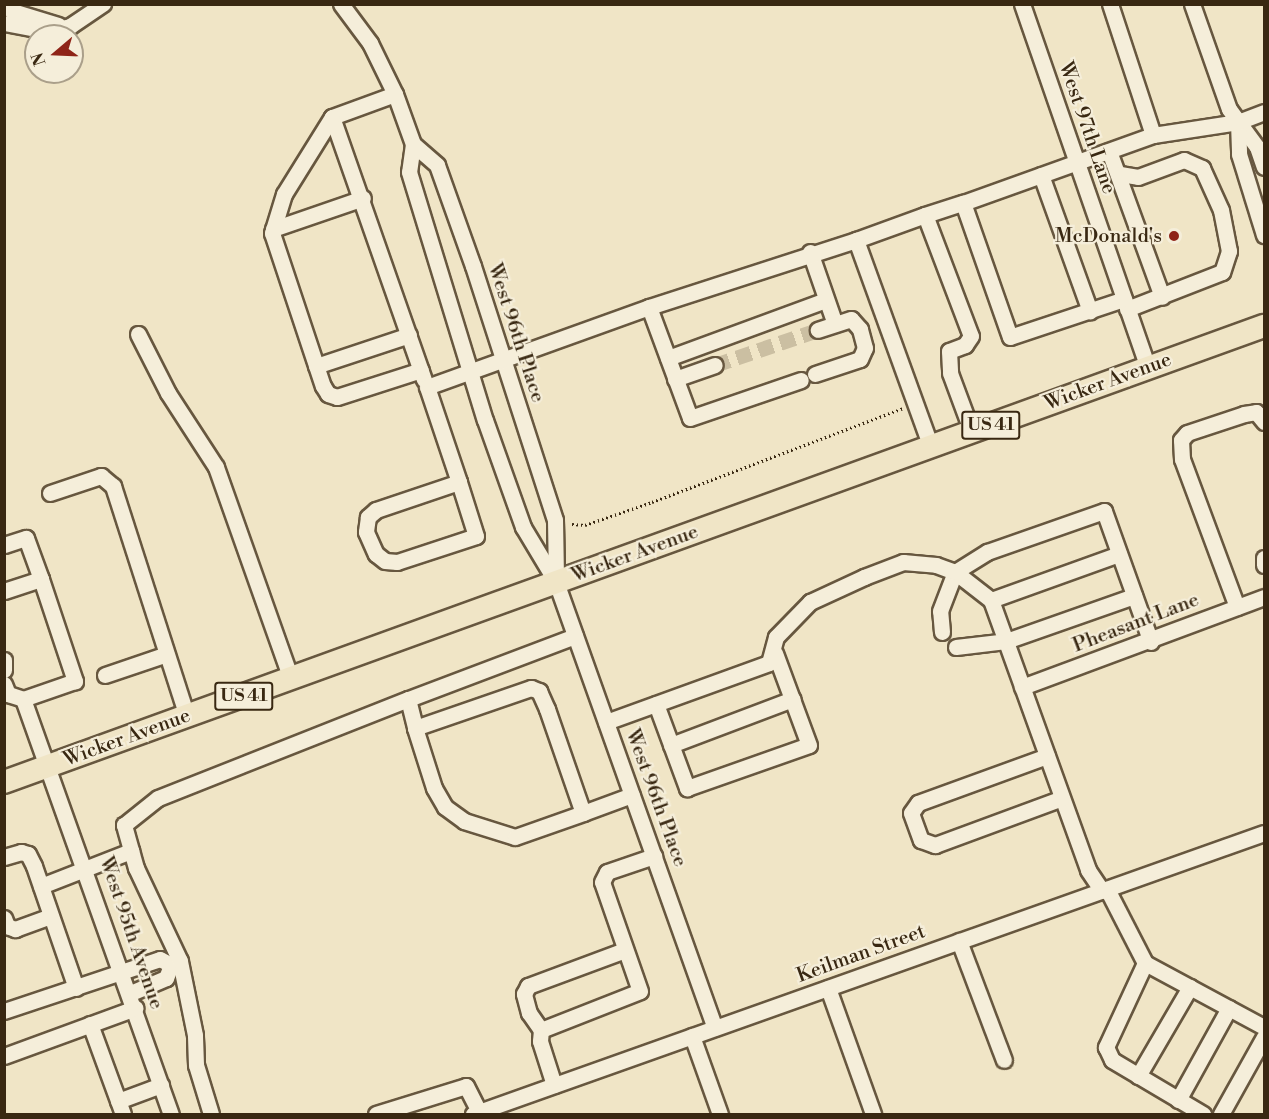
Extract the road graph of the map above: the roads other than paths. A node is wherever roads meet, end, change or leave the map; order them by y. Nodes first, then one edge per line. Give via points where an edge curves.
1 (8, 4) edge
2 (103, 4) edge
3 (341, 4) edge
4 (1022, 4) edge
5 (1110, 4) edge
6 (1192, 4) edge
7 (4, 23) edge
8 (55, 24) edge
9 (71, 24) edge
10 (24, 29) edge
11 (395, 94) junction
12 (1264, 112) edge
13 (332, 117) junction
14 (1238, 122) junction
15 (1154, 135) junction
16 (413, 144) junction
17 (1109, 151) junction
18 (1077, 162) junction
19 (1264, 167) edge
20 (1120, 174) junction
21 (1041, 175) junction
22 (363, 198) junction
23 (963, 202) junction
24 (925, 215) junction
25 (273, 229) junction
26 (1264, 235) edge
27 (856, 240) junction
28 (810, 252) junction
29 (1162, 297) junction
30 (826, 300) junction
31 (1125, 304) junction
32 (650, 307) junction
33 (1090, 311) junction
34 (835, 324) junction
35 (1264, 326) edge
36 (818, 330) tunnel mouth
37 (138, 334) dead end
38 (409, 335) junction
39 (668, 358) junction
40 (503, 360) junction
41 (715, 365) tunnel mouth
42 (316, 366) junction
43 (1148, 368) junction
44 (421, 370) junction
45 (471, 373) junction
46 (675, 379) junction
47 (427, 387) junction
48 (1264, 422) edge
49 (972, 432) junction
50 (931, 447) junction
51 (459, 482) junction
52 (50, 493) dead end
53 (4, 545) edge
54 (1119, 554) junction
55 (1264, 558) edge
56 (1264, 566) edge
57 (955, 572) junction
58 (40, 579) junction
59 (556, 582) junction
60 (4, 591) edge
61 (1134, 596) junction
62 (1264, 597) edge
63 (991, 600) junction
64 (1237, 607) junction
65 (942, 632) dead end
66 (575, 636) junction
67 (1006, 642) junction
68 (1151, 642) junction
69 (956, 647) dead end
70 (775, 653) junction
71 (167, 654) junction
72 (4, 660) edge
73 (4, 670) edge
74 (105, 675) dead end
75 (291, 679) junction
76 (4, 684) edge
77 (1022, 687) junction
78 (23, 699) junction
79 (408, 699) junction
80 (793, 699) junction
81 (656, 704) junction
82 (187, 716) junction
83 (606, 723) junction
84 (415, 728) junction
85 (671, 745) junction
86 (1047, 756) junction
87 (47, 767) junction
88 (4, 782) edge
89 (632, 795) junction
90 (1062, 798) junction
91 (583, 813) junction
92 (1264, 833) edge
93 (131, 851) junction
94 (654, 856) junction
95 (4, 857) edge
96 (87, 869) junction
97 (41, 886) junction
98 (1104, 890) junction
99 (51, 916) junction
100 (4, 918) edge
101 (959, 941) junction
102 (625, 950) junction
103 (176, 963) junction
104 (1145, 963) junction
105 (122, 972) junction
106 (1190, 987) junction
107 (76, 988) junction
108 (828, 988) junction
109 (132, 1001) junction
110 (1229, 1008) junction
111 (4, 1011) edge
112 (90, 1024) junction
113 (1264, 1027) edge
114 (715, 1028) junction
115 (541, 1030) junction
116 (693, 1036) junction
117 (1264, 1037) edge
118 (4, 1056) edge
119 (1004, 1060) dead end
120 (1138, 1076) junction
121 (161, 1085) junction
122 (554, 1086) junction
123 (1178, 1100) junction
124 (120, 1108) edge
125 (480, 1113) edge
126 (171, 1114) edge
127 (211, 1114) edge
128 (376, 1114) edge
129 (720, 1114) edge
130 (873, 1114) edge
131 (1203, 1114) edge
132 (1221, 1114) edge

1 - 8 street via 12,10
2 - 9 street via 93,14
3 - 11 street, West 96th Place via 370,43
4 - 18 street, West 97th Lane
5 - 15 street
6 - 14 street via 1229,109
7 - 10 street
11 - 13 street
11 - 16 street, West 96th Place
12 - 14 street
13 - 22 street
13 - 25 street via 284,194
14 - 15 street
14 - 19 street via 1257,147
14 - 26 street via 1239,154
15 - 17 street
16 - 40 street, West 96th Place via 437,165
16 - 45 street, West 96th Place via 409,172
17 - 18 street
17 - 20 street
18 - 21 street
18 - 31 street, West 97th Lane
20 - 29 street
20 - 29 street via 1138,177 1184,160 1202,168 1221,210 1229,251 1222,272
21 - 23 street
21 - 33 street
22 - 25 street
22 - 38 street
23 - 24 street
23 - 33 street via 1010,337
24 - 27 street
24 - 49 street via 971,336 965,345 949,351 950,373
25 - 42 street
27 - 28 street
27 - 50 street
28 - 30 street
28 - 32 street
29 - 31 street
30 - 34 street
30 - 39 street
31 - 33 street
31 - 43 street, West 97th Lane
32 - 39 street
32 - 40 street
34 - 36 street
34 - 46 street via 851,319 856,322 864,338 865,355 690,418
35 - 43 highway, Wicker Avenue / US 41
37 - 75 street via 168,393 216,467
38 - 42 street
38 - 44 street
39 - 46 street
40 - 45 street
40 - 59 street, West 96th Place via 555,519
41 - 46 street
42 - 44 street via 328,394 337,397
43 - 49 highway, Wicker Avenue / US 41
44 - 47 street
45 - 47 street
45 - 59 street, West 96th Place via 523,527
47 - 51 street
48 - 64 street via 1256,412 1244,414 1187,433 1181,440 1182,459
49 - 50 highway, Wicker Avenue / US 41
50 - 59 highway, Wicker Avenue / US 41
51 - 51 street via 476,536 397,562 385,561 376,554 366,532 368,517 376,510
52 - 71 street via 101,476 113,486
53 - 58 street via 26,538
54 - 57 street via 1104,511 987,552
54 - 61 street
54 - 63 street
55 - 56 street
57 - 63 street
57 - 65 street via 940,611
57 - 70 street via 936,565 903,562 864,577 810,602 776,637
58 - 60 street
58 - 78 street via 75,681
59 - 66 street, West 96th Place
59 - 75 highway, Wicker Avenue / US 41
61 - 67 street
61 - 68 street
62 - 64 street, Pheasant Lane
63 - 67 street
64 - 68 street, Pheasant Lane
66 - 79 street
66 - 83 street, West 96th Place
67 - 69 street
67 - 77 street
68 - 77 street, Pheasant Lane
70 - 80 street
70 - 81 street via 769,663
71 - 74 street
71 - 82 street
72 - 73 street
75 - 82 highway, Wicker Avenue / US 41
76 - 78 street via 8,694
77 - 86 street
78 - 87 street, West 95th Avenue
79 - 84 street
79 - 93 street via 158,798 124,825
80 - 85 street
80 - 85 street via 809,745 687,788
81 - 83 street
81 - 85 street
82 - 87 highway, Wicker Avenue / US 41
83 - 89 street, West 96th Place
84 - 91 street via 434,788 445,807 464,821 515,837
84 - 91 street via 531,688 539,691
86 - 90 street
86 - 90 street via 918,803 911,813 921,840 935,845
87 - 88 highway, Wicker Avenue / US 41
87 - 96 street, West 95th Avenue
89 - 91 street
89 - 94 street, West 96th Place
90 - 98 street via 1088,870
92 - 98 street, Keilman Street
93 - 96 street
93 - 103 street
94 - 102 street via 607,873 602,882
94 - 114 street, West 96th Place
95 - 97 street via 28,854
96 - 97 street
96 - 105 street, West 95th Avenue
97 - 99 street
98 - 101 street, Keilman Street
98 - 104 street
99 - 100 street via 15,929
99 - 107 street
101 - 108 street, Keilman Street
101 - 119 street
102 - 115 street via 640,991
102 - 115 street via 528,986 524,994 529,1013
103 - 105 street via 160,959
103 - 109 street via 166,978
103 - 127 street via 195,1035 196,1065
104 - 106 street
104 - 120 street via 1106,1047 1112,1060
105 - 107 street
105 - 109 street, West 95th Avenue
106 - 110 street
106 - 120 street
107 - 111 street
108 - 114 street, Keilman Street
108 - 130 street
109 - 112 street
109 - 121 street, West 95th Avenue
110 - 113 street
110 - 123 street
112 - 118 street
112 - 124 street
114 - 116 street, Keilman Street
115 - 122 street via 540,1041
116 - 122 street, Keilman Street
116 - 129 street
117 - 132 street
120 - 123 street
121 - 124 street
121 - 126 street, West 95th Avenue
122 - 125 street, Keilman Street
123 - 131 street
125 - 128 street via 466,1086

